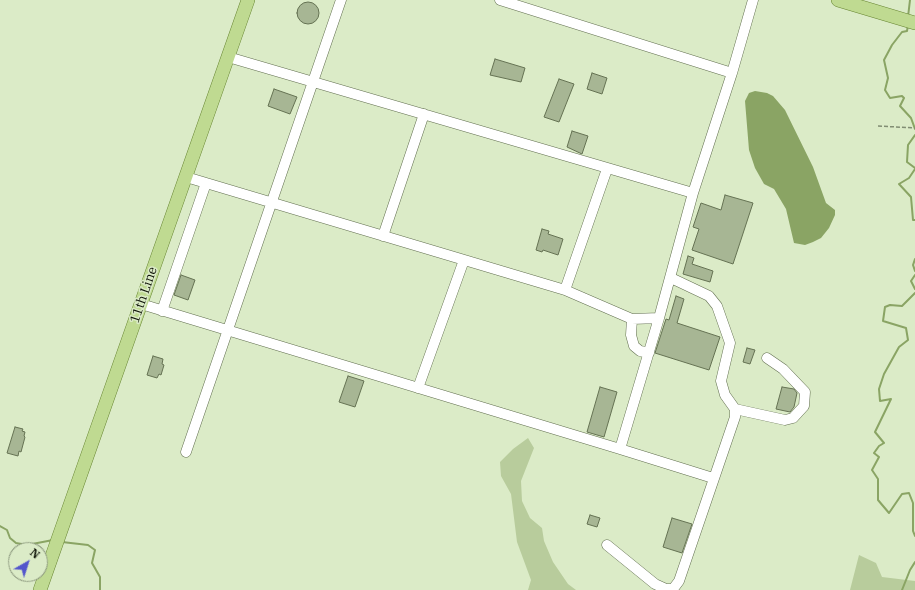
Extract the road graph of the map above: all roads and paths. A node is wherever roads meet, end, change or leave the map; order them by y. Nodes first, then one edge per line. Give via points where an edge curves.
1 (248, 0) edge
2 (341, 0) edge
3 (500, 0) edge
4 (752, 0) edge
5 (838, 0) edge
6 (915, 22) edge
7 (228, 57) junction
8 (732, 73) junction
9 (314, 82) junction
10 (424, 114) junction
11 (878, 126) dead end
12 (915, 128) edge
13 (607, 169) junction
14 (186, 177) junction
15 (206, 183) junction
16 (693, 193) junction
17 (272, 203) junction
18 (383, 236) junction
19 (464, 260) junction
20 (671, 278) junction
21 (566, 290) junction
22 (141, 304) junction
23 (162, 311) junction
24 (660, 318) junction
25 (632, 319) junction
26 (228, 331) junction
27 (649, 353) junction
28 (767, 358) dead end
29 (418, 388) junction
30 (735, 409) junction
31 (620, 449) junction
32 (186, 452) dead end
33 (713, 478) junction
34 (608, 545) dead end
35 (40, 590) edge

1 - 7 main road, 11th Line
2 - 9 lane
3 - 8 lane
4 - 8 lane
5 - 6 main road
7 - 9 lane
7 - 14 main road, 11th Line
8 - 16 lane
9 - 10 lane
9 - 17 lane
10 - 13 lane
10 - 18 lane
11 - 12 path
13 - 16 lane
13 - 21 lane
14 - 15 lane
14 - 22 main road, 11th Line
15 - 17 lane
15 - 23 lane
16 - 20 lane
17 - 18 lane
17 - 26 lane
18 - 19 lane
19 - 21 lane
19 - 29 lane
20 - 24 lane
20 - 30 lane via 709,296 717,306 730,343 721,382 724,395
21 - 25 lane
22 - 23 lane
22 - 35 main road, 11th Line
23 - 26 lane
24 - 25 lane
24 - 27 lane
25 - 27 lane via 631,334 634,346
26 - 29 lane
26 - 32 lane
27 - 31 lane
28 - 30 lane via 783,369 805,392 804,406 793,418 785,420
29 - 31 lane
30 - 33 lane via 735,416
31 - 33 lane
33 - 34 lane via 679,581 673,589 655,584

